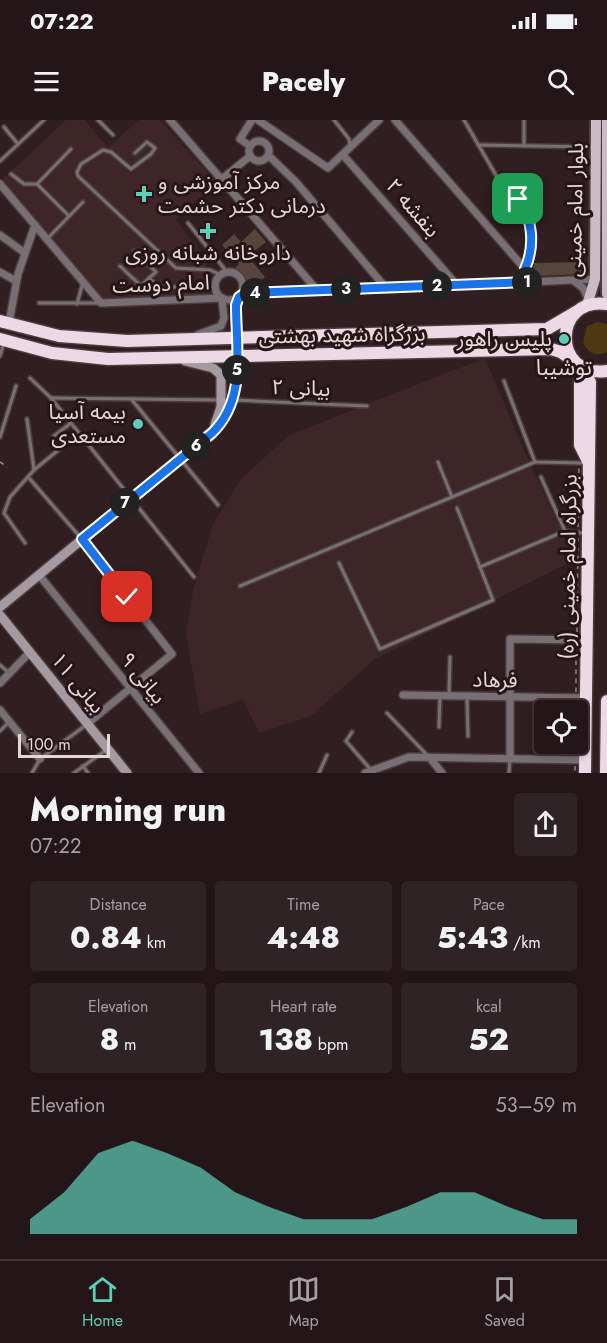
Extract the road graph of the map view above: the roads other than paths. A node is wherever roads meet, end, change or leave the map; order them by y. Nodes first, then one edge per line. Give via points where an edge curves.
1 (44, 120) edge
2 (98, 120) edge
3 (170, 120) edge
4 (252, 120) edge
5 (258, 120) edge
6 (334, 120) edge
7 (379, 120) edge
8 (395, 120) edge
9 (464, 120) edge
10 (524, 120) edge
11 (596, 120) edge
12 (607, 120) edge
13 (4, 127) dead end
14 (113, 135) dead end
15 (18, 144) junction
16 (477, 145) junction
17 (250, 146) junction
18 (525, 146) junction
19 (596, 147) junction
20 (350, 148) junction
21 (71, 149) dead end
22 (135, 153) dead end
23 (343, 154) junction
24 (250, 156) junction
25 (269, 156) junction
26 (0, 161) edge
27 (11, 174) dead end
28 (222, 179) junction
29 (0, 184) edge
30 (37, 184) junction
31 (82, 202) dead end
32 (69, 216) junction
33 (188, 223) dead end
34 (35, 225) junction
35 (0, 235) edge
36 (47, 239) junction
37 (606, 243) edge
38 (134, 251) dead end
39 (25, 253) junction
40 (120, 266) dead end
41 (525, 269) junction
42 (0, 272) edge
43 (224, 274) junction
44 (240, 277) junction
45 (149, 278) junction
46 (602, 279) edge
47 (572, 280) junction
48 (16, 281) junction
49 (83, 281) junction
50 (530, 282) junction
51 (457, 285) junction
52 (215, 287) junction
53 (387, 288) junction
54 (317, 290) junction
55 (261, 292) junction
56 (607, 294) edge
57 (239, 296) junction
58 (222, 299) junction
59 (39, 303) dead end
60 (101, 303) junction
61 (77, 304) junction
62 (607, 304) edge
63 (584, 306) junction
64 (4, 322) edge
65 (236, 338) junction
66 (3, 340) edge
67 (173, 340) junction
68 (117, 341) junction
69 (0, 356) edge
70 (237, 357) junction
71 (174, 358) junction
72 (117, 359) junction
73 (577, 363) junction
74 (607, 371) edge
75 (30, 378) dead end
76 (504, 381) dead end
77 (16, 386) dead end
78 (51, 398) junction
79 (132, 399) junction
80 (221, 400) junction
81 (233, 400) junction
82 (367, 406) dead end
83 (27, 419) dead end
84 (2, 422) edge
85 (70, 423) junction
86 (79, 433) junction
87 (212, 433) junction
88 (54, 436) dead end
89 (0, 437) edge
90 (179, 459) junction
91 (438, 462) dead end
92 (535, 462) junction
93 (584, 463) junction
94 (34, 470) junction
95 (541, 477) dead end
96 (29, 478) junction
97 (452, 497) junction
98 (131, 499) junction
99 (218, 505) dead end
100 (0, 508) edge
101 (458, 508) dead end
102 (4, 511) junction
103 (565, 531) junction
104 (583, 533) junction
105 (82, 539) junction
106 (25, 543) dead end
107 (339, 563) dead end
108 (480, 567) junction
109 (39, 575) junction
110 (194, 577) dead end
111 (240, 586) dead end
112 (0, 607) edge
113 (0, 615) edge
114 (582, 640) junction
115 (30, 652) junction
116 (450, 657) dead end
117 (0, 665) edge
118 (9, 673) junction
119 (0, 683) edge
120 (130, 688) junction
121 (403, 695) dead end
122 (440, 695) junction
123 (449, 695) junction
124 (467, 696) junction
125 (511, 697) junction
126 (581, 698) junction
127 (607, 701) edge
128 (0, 710) edge
129 (387, 713) dead end
130 (10, 722) junction
131 (87, 724) junction
132 (440, 727) dead end
133 (0, 731) edge
134 (352, 732) dead end
135 (468, 736) dead end
136 (107, 749) junction
137 (327, 754) dead end
138 (430, 758) junction
139 (40, 759) junction
140 (510, 759) junction
141 (585, 760) junction
142 (83, 766) junction
143 (373, 771) edge
144 (32, 773) edge
145 (74, 773) edge
146 (88, 773) edge
147 (127, 773) edge
148 (199, 773) edge
149 (319, 773) edge
150 (442, 773) edge
151 (509, 773) edge
152 (585, 773) edge
153 (606, 773) edge

1 - 15 lane
2 - 14 lane
3 - 28 street
4 - 17 street via 240,139
5 - 23 street via 328,168
6 - 20 lane via 349,139
7 - 20 street
8 - 41 street
9 - 16 lane
10 - 18 lane
11 - 19 main road, بلوار امام خمینی
12 - 37 main road, بلوار امام خمینی
13 - 15 lane
15 - 26 lane
16 - 18 lane
16 - 41 lane via 501,184 527,211 530,257
17 - 24 street
17 - 25 street via 256,141 264,142 270,148
18 - 19 lane
19 - 46 main road, بلوار امام خمینی
20 - 23 street
21 - 30 lane
22 - 43 lane via 147,142 155,148 131,169 103,150 81,165 78,176 176,268
23 - 51 street, بنفشه ۲
24 - 25 street via 258,162
24 - 28 street
25 - 53 street
27 - 30 lane via 20,183
28 - 54 street
29 - 34 street
30 - 32 lane
31 - 32 lane
32 - 36 lane
33 - 43 lane
34 - 36 street
34 - 39 street
35 - 39 street
36 - 49 street
37 - 46 main road, بلوار امام خمینی
38 - 45 lane via 156,272
39 - 48 street
40 - 45 lane via 141,286
41 - 50 street
42 - 48 street
43 - 44 street
43 - 52 street
44 - 55 street
44 - 57 street via 243,285
45 - 52 lane via 159,287
46 - 47 street
46 - 56 main road, بلوار امام خمینی
46 - 63 main road, بلوار امام خمینی
47 - 50 street
47 - 63 street via 583,288
48 - 64 street
49 - 60 street
49 - 61 lane
50 - 51 street
51 - 53 street
52 - 58 street
53 - 54 street
54 - 55 street
55 - 57 street
57 - 58 street
57 - 65 street
58 - 60 street, امام دوست
58 - 67 street via 224,320 219,328
59 - 61 lane
60 - 61 lane
62 - 63 highway
63 - 65 highway, بزرگراه شهید بهشتی via 547,329
63 - 73 highway, بزرگراه امام خمینی (ره) via 568,323 565,337 568,351
64 - 68 highway, بزرگراه شهید بهشتی via 59,336
65 - 67 highway, بزرگراه شهید بهشتی
65 - 70 street
66 - 69 lane
66 - 72 highway, بزرگراه شهید بهشتی via 61,354
67 - 68 highway, بزرگراه شهید بهشتی
68 - 72 highway
70 - 71 highway, بزرگراه شهید بهشتی
70 - 73 highway, بزرگراه شهید بهشتی via 551,349
70 - 81 street
71 - 72 highway, بزرگراه شهید بهشتی
71 - 80 street via 216,369 222,380
73 - 74 highway, بزرگراه شهید بهشتی via 590,371
73 - 93 highway, بزرگراه امام خمینی (ره)
75 - 78 lane
76 - 92 lane
77 - 84 lane
78 - 79 lane
78 - 85 lane
79 - 80 lane
79 - 90 lane
80 - 87 street
81 - 82 lane, بیانی ۲
81 - 87 street
83 - 94 lane
84 - 89 lane
85 - 86 lane
85 - 88 lane
86 - 94 lane
86 - 98 lane
87 - 90 street
90 - 98 street
90 - 99 lane
91 - 97 lane
92 - 93 lane
92 - 97 lane
93 - 104 highway, بزرگراه امام خمینی (ره)
94 - 96 lane
95 - 103 lane
96 - 102 lane via 10,497
96 - 105 lane
97 - 111 lane
98 - 105 street
98 - 110 lane
100 - 102 lane
101 - 108 lane
102 - 106 lane
103 - 104 lane
103 - 108 lane
104 - 114 highway, بزرگراه امام خمینی (ره)
105 - 109 street
105 - 120 street via 172,654
107 - 108 lane via 380,649 493,600
109 - 112 street
109 - 120 street, بیانی ۹
113 - 115 street, بیانی ۱۱
114 - 125 street via 510,639
114 - 126 highway, بزرگراه امام خمینی (ره)
115 - 118 street
115 - 131 street, بیانی ۱۱
116 - 123 lane
117 - 118 lane
118 - 119 street
120 - 131 street
120 - 148 street, بیانی ۹
121 - 122 street, فرهاد
122 - 123 street, فرهاد
122 - 132 lane
123 - 124 street, فرهاد
124 - 125 street, فرهاد
124 - 135 lane
125 - 126 street, فرهاد
125 - 140 street
126 - 141 highway, بزرگراه امام خمینی (ره)
127 - 153 highway
128 - 130 street
129 - 138 lane
130 - 133 lane
130 - 139 street
131 - 136 street, بیانی ۱۱
131 - 139 lane
134 - 143 lane via 346,741
136 - 142 lane
136 - 147 street, بیانی ۱۱
137 - 149 lane
138 - 140 street
138 - 143 street via 409,757
138 - 150 street
139 - 144 lane
140 - 141 street
140 - 151 lane
141 - 152 highway, بزرگراه امام خمینی (ره)
142 - 145 lane
142 - 146 lane

